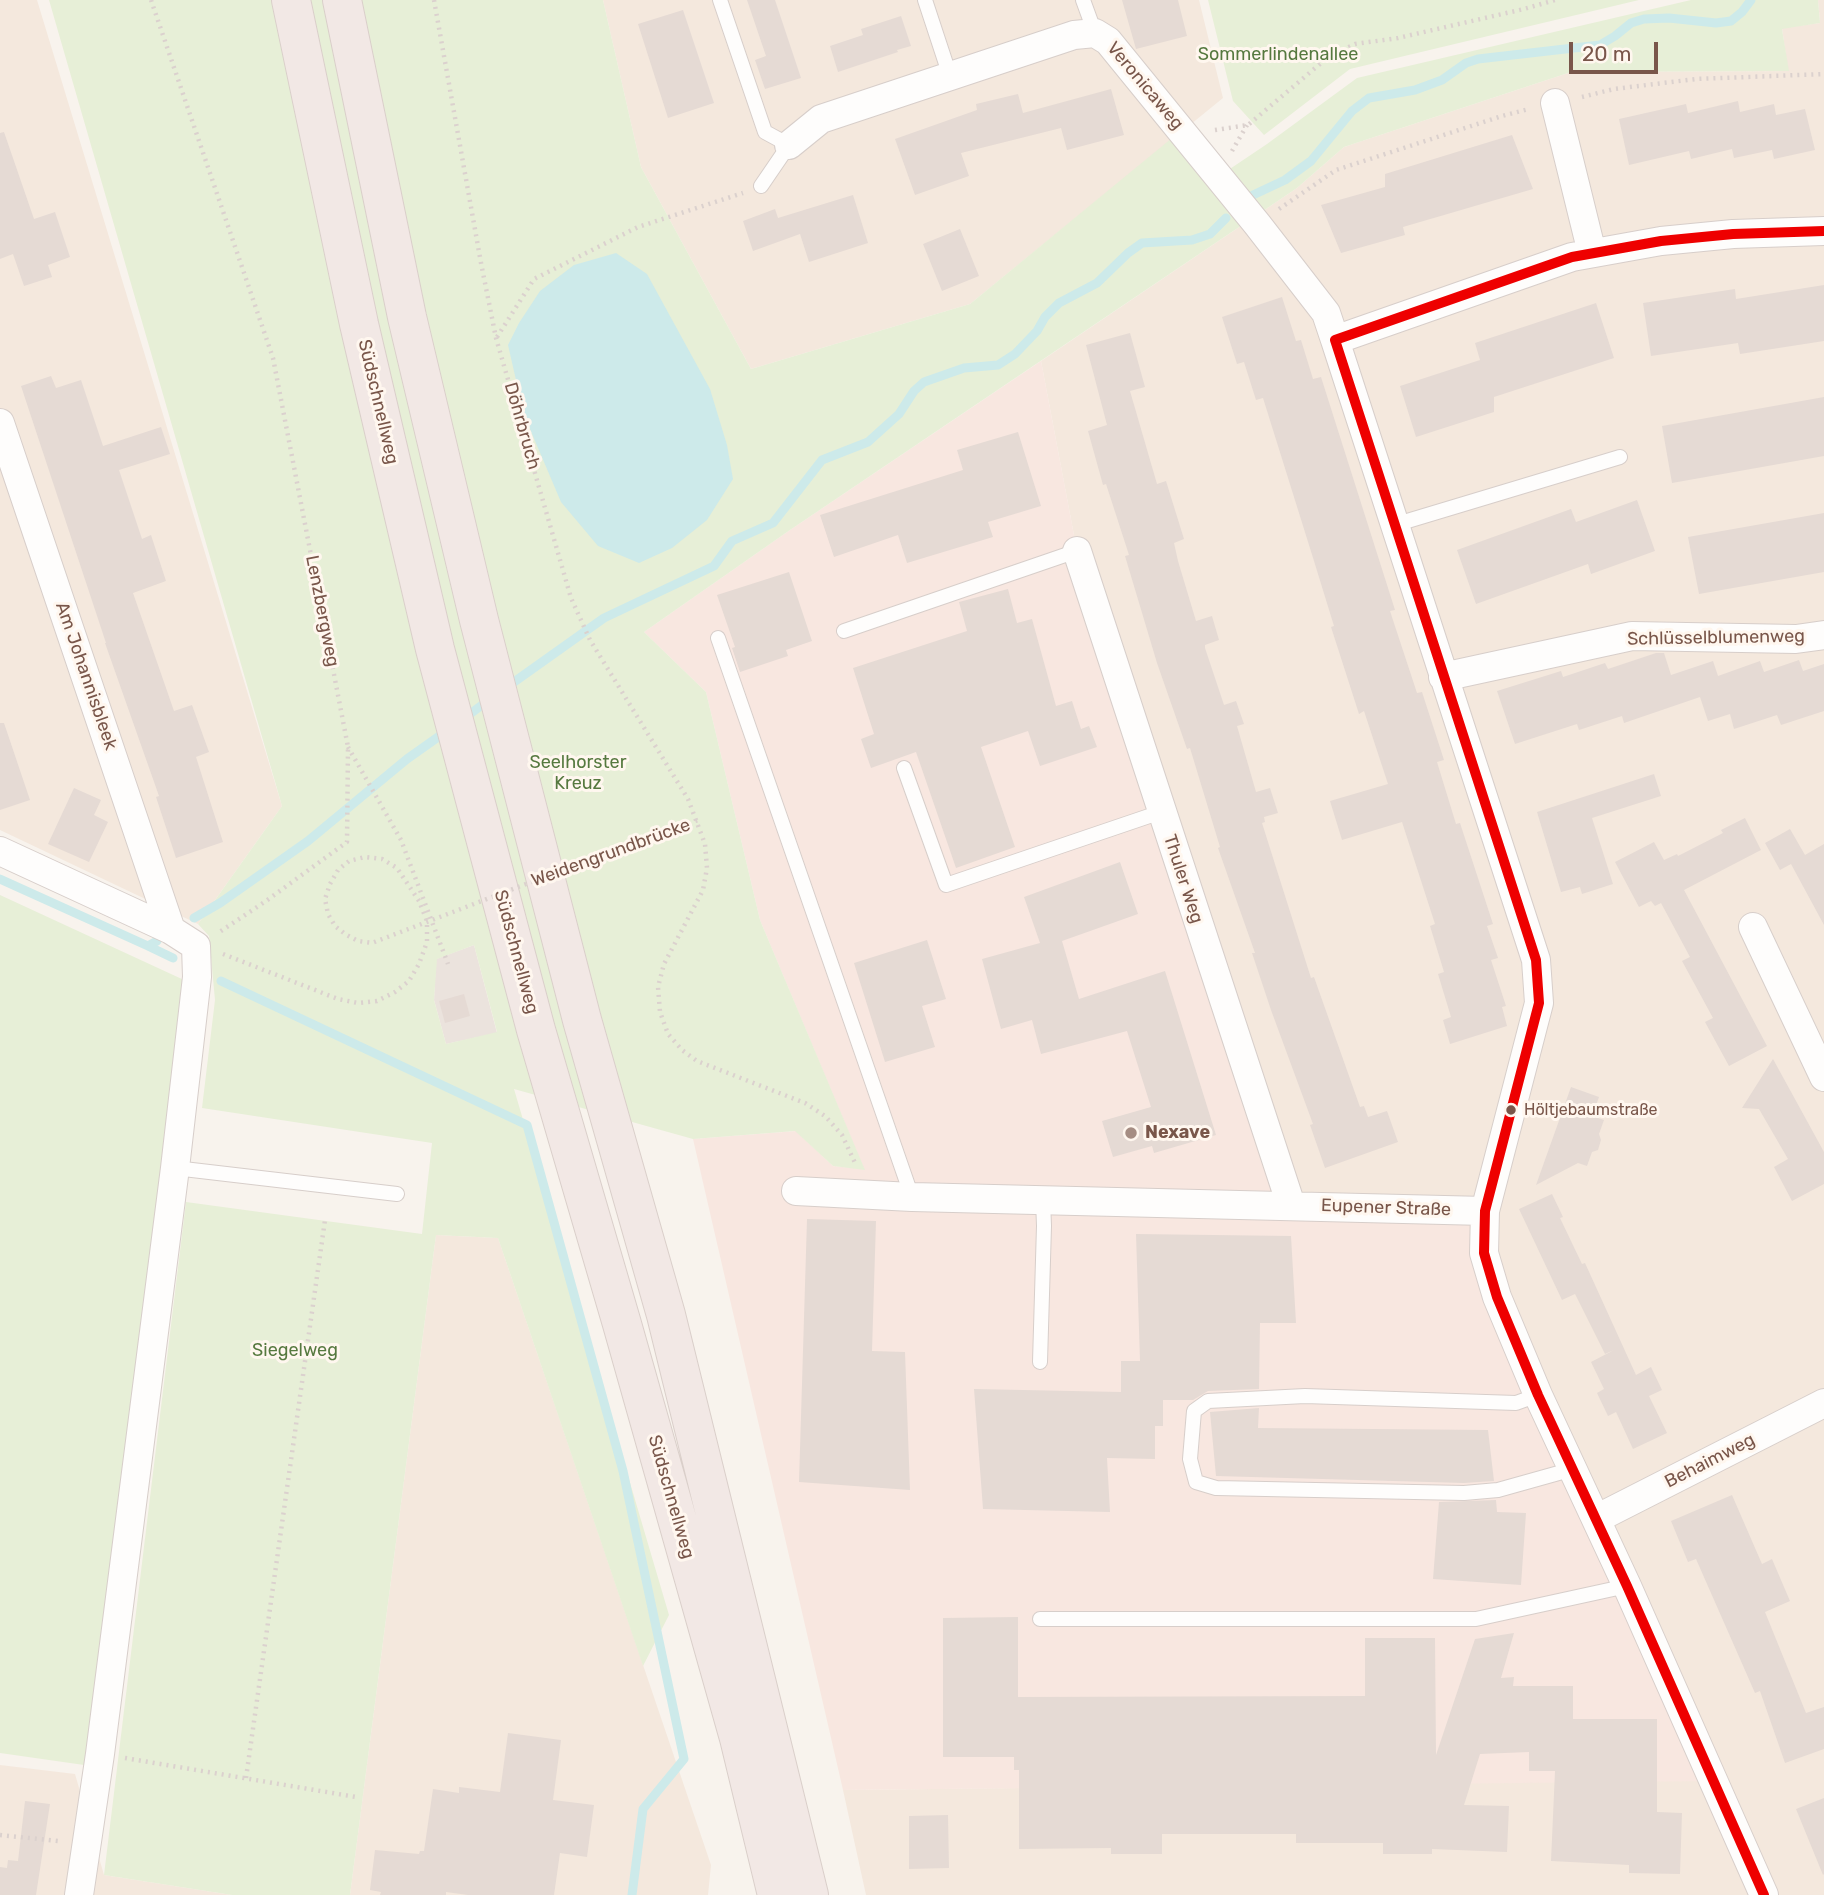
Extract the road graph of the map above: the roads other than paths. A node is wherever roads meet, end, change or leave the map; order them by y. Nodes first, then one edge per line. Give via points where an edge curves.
1 (281, 0) edge
2 (291, 0) edge
3 (720, 0) edge
4 (925, 0) edge
5 (1083, 0) edge
6 (343, 4) edge
7 (1095, 33) junction
8 (303, 60) junction
9 (950, 76) junction
10 (1555, 103) dead end
11 (789, 145) junction
12 (761, 187) road end
13 (1824, 231) edge
14 (1592, 253) junction
15 (1335, 340) junction
16 (0, 423) edge
17 (1620, 457) dead end
18 (1394, 525) junction
19 (1077, 551) joint
20 (844, 631) dead end
21 (1824, 635) edge
22 (718, 638) dead end
23 (1443, 677) junction
24 (904, 768) dead end
25 (1161, 812) junction
26 (0, 851) edge
27 (1753, 927) dead end
28 (172, 930) junction
29 (1824, 1077) edge
30 (175, 1168) junction
31 (796, 1191) dead end
32 (397, 1194) dead end
33 (912, 1197) junction
34 (1043, 1200) junction
35 (1291, 1205) junction
36 (1485, 1211) junction
37 (1040, 1362) dead end
38 (1538, 1395) junction
39 (1824, 1403) edge
40 (1573, 1469) junction
41 (1596, 1519) junction
42 (1627, 1586) junction
43 (1040, 1619) dead end
44 (79, 1895) edge
45 (776, 1895) edge
46 (809, 1895) edge
47 (1764, 1895) edge

1 - 8 highway
2 - 8 highway, Südschnellweg
3 - 11 lane via 765,132
4 - 9 lane
5 - 7 lane
6 - 46 highway via 407,317 479,620 582,1020 669,1328
7 - 9 street, Veronicaweg via 1074,35
7 - 15 street, Veronicaweg via 1108,41 1186,135 1326,313
8 - 45 highway, Südschnellweg via 435,649 536,1030 735,1724
9 - 11 street, Veronicaweg via 821,119
10 - 14 street
11 - 12 lane
13 - 14 street via 1733,234
14 - 15 street
15 - 18 street
16 - 28 street, Am Johannisbleek
17 - 18 lane
18 - 23 street
19 - 20 lane
19 - 25 street, Thuler Weg
21 - 23 street, Schlüsselblumenweg via 1796,639 1632,636
22 - 33 lane
23 - 36 street via 1536,960 1539,1003
24 - 25 lane via 946,885
25 - 35 street, Thuler Weg
26 - 28 street
27 - 29 street via 1810,1037
28 - 30 street via 197,946
30 - 32 lane
30 - 44 street
31 - 33 street, Eupener Straße
33 - 34 street, Eupener Straße
34 - 35 street, Eupener Straße
34 - 37 lane
35 - 36 street, Eupener Straße
36 - 38 street via 1484,1253
38 - 40 street
38 - 40 lane via 1516,1404 1306,1396 1208,1401 1194,1411 1190,1459 1196,1482 1216,1488 1464,1493 1498,1490
39 - 41 street, Behaimweg
40 - 41 street
41 - 42 street
42 - 43 lane via 1476,1619
42 - 47 street

